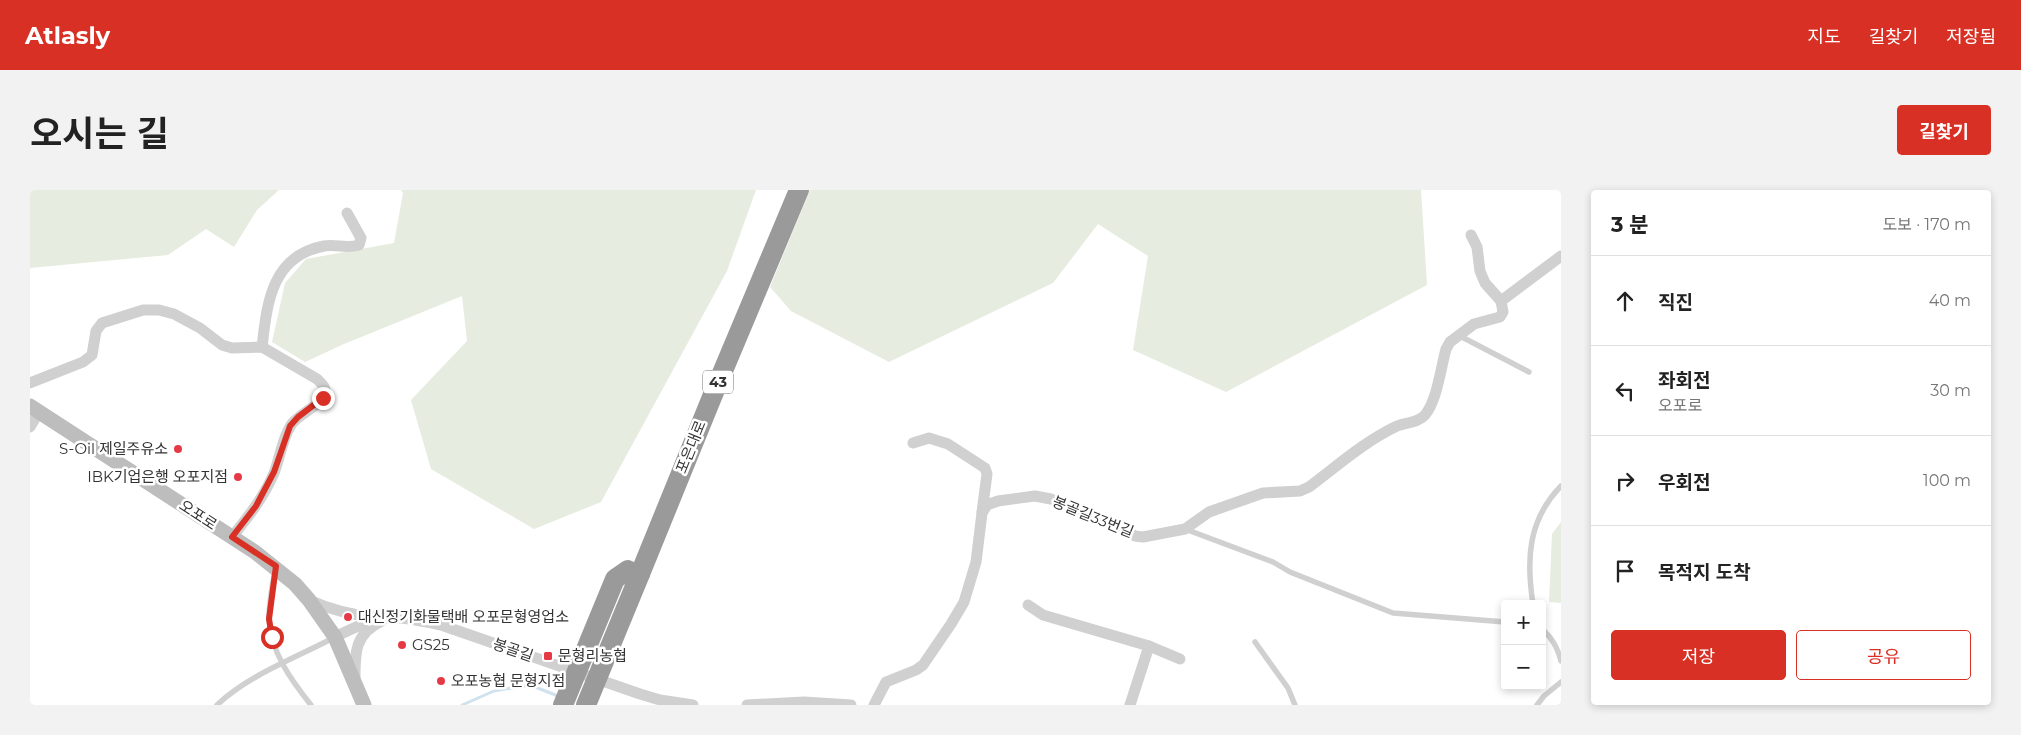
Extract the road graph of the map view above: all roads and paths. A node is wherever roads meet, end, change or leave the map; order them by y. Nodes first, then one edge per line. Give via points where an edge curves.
1 (785, 190) edge
2 (799, 190) edge
3 (347, 213) dead end
4 (1470, 235) dead end
5 (1561, 256) edge
6 (1501, 301) junction
7 (1458, 335) junction
8 (262, 347) junction
9 (1529, 372) dead end
10 (32, 380) edge
11 (35, 409) edge
12 (30, 427) edge
13 (913, 443) dead end
14 (1561, 486) edge
15 (982, 513) junction
16 (1184, 529) junction
17 (232, 537) junction
18 (276, 566) junction
19 (634, 572) junction
20 (309, 600) junction
21 (1533, 600) edge
22 (1028, 605) dead end
23 (385, 617) junction
24 (1501, 622) edge
25 (1546, 633) edge
26 (335, 637) junction
27 (1255, 642) dead end
28 (1149, 646) junction
29 (1180, 659) dead end
30 (1561, 661) edge
31 (281, 663) junction
32 (355, 680) junction
33 (1561, 682) edge
34 (217, 705) edge
35 (311, 705) edge
36 (364, 705) edge
37 (563, 705) edge
38 (574, 705) edge
39 (586, 705) edge
40 (596, 705) edge
41 (693, 705) edge
42 (747, 705) edge
43 (851, 705) edge
44 (874, 705) edge
45 (1130, 705) edge
46 (1296, 705) edge
47 (1537, 705) edge

1 - 19 highway, 포은대로 / 43
2 - 19 highway, 포은대로 / 43
3 - 8 street via 361,238 359,245 325,246 291,261 273,286 266,309
4 - 6 street via 1477,247 1485,283
5 - 6 street, 봉골길33번길
6 - 7 street, 봉골길33번길 via 1503,312 1500,317 1474,324
7 - 9 lane
7 - 16 street, 봉골길33번길 via 1446,349 1432,403 1419,420 1400,424 1365,444 1309,487 1300,491 1263,494 1209,512
8 - 10 street via 222,345 174,314 143,310 102,323 96,331 92,355 83,362
8 - 17 street via 317,379 326,392 290,426 274,472 256,506
11 - 12 street
11 - 17 street, 오포로
13 - 15 street via 929,438 948,444 985,468
14 - 21 lane via 1551,496 1536,522 1532,538
15 - 16 street, 봉골길33번길 via 988,505 998,501 1035,496 1110,522 1134,536
15 - 44 street via 976,562 964,602 923,665 886,682
16 - 24 lane via 1273,562 1290,572 1393,613
17 - 18 street, 오포로
18 - 20 street, 오포로
18 - 31 lane via 269,619
19 - 37 highway, bridge via 615,579
19 - 38 highway, 43
19 - 39 highway, 포은대로 / 43, bridge
19 - 40 highway via 642,590
20 - 23 street via 346,613
20 - 26 street, 오포로
22 - 28 street via 1043,615
23 - 26 street, 봉골길 via 364,622
23 - 32 street via 358,643
23 - 41 street, 봉골길 via 411,618 441,625 622,689
25 - 30 lane via 1557,646
26 - 31 lane
26 - 32 street, 오포로
27 - 46 lane via 1288,688
28 - 29 street
28 - 45 street
31 - 34 lane
31 - 35 lane
32 - 36 street, 오포로
33 - 47 lane
42 - 43 street via 804,702

